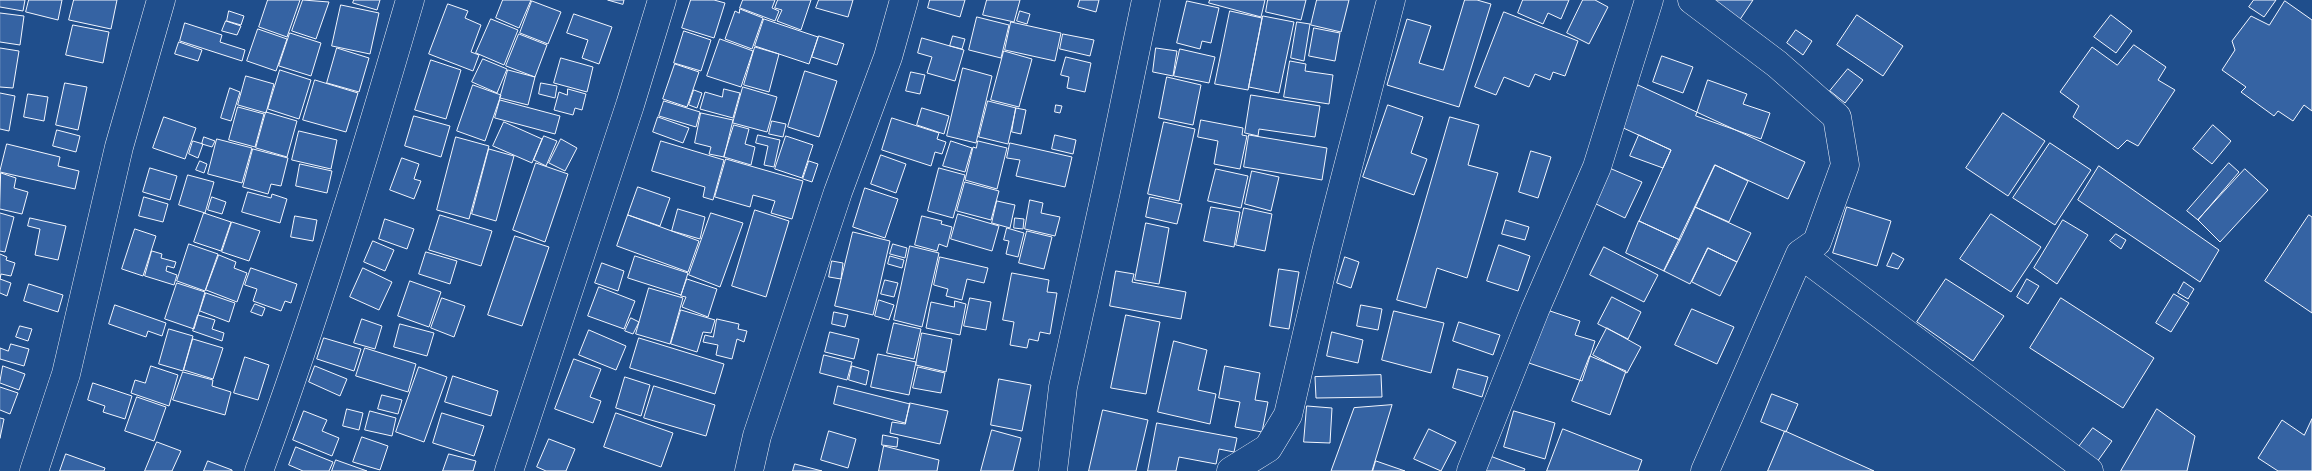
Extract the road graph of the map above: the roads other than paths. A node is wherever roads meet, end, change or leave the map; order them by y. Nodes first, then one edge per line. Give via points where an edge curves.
1 (161, 0) edge
2 (410, 0) edge
3 (662, 0) edge
4 (904, 0) edge
5 (1146, 0) edge
6 (1391, 0) edge
7 (1649, 0) edge
8 (1692, 0) edge
9 (1800, 254) junction
10 (34, 471) edge
11 (259, 471) edge
12 (509, 471) edge
13 (749, 471) edge
14 (1053, 471) edge
15 (1231, 471) edge
16 (1471, 471) edge
17 (1704, 471) edge
18 (2089, 471) edge

1 - 10 street via 119,147 66,374
2 - 11 street via 365,153 287,396
3 - 12 street
4 - 13 street via 888,57 794,323 757,436
5 - 14 street via 1063,387
6 - 15 street via 1288,415 1268,448
7 - 16 street via 1597,167
8 - 9 street via 1777,64 1837,118 1845,165 1817,242
9 - 17 street
9 - 18 street

